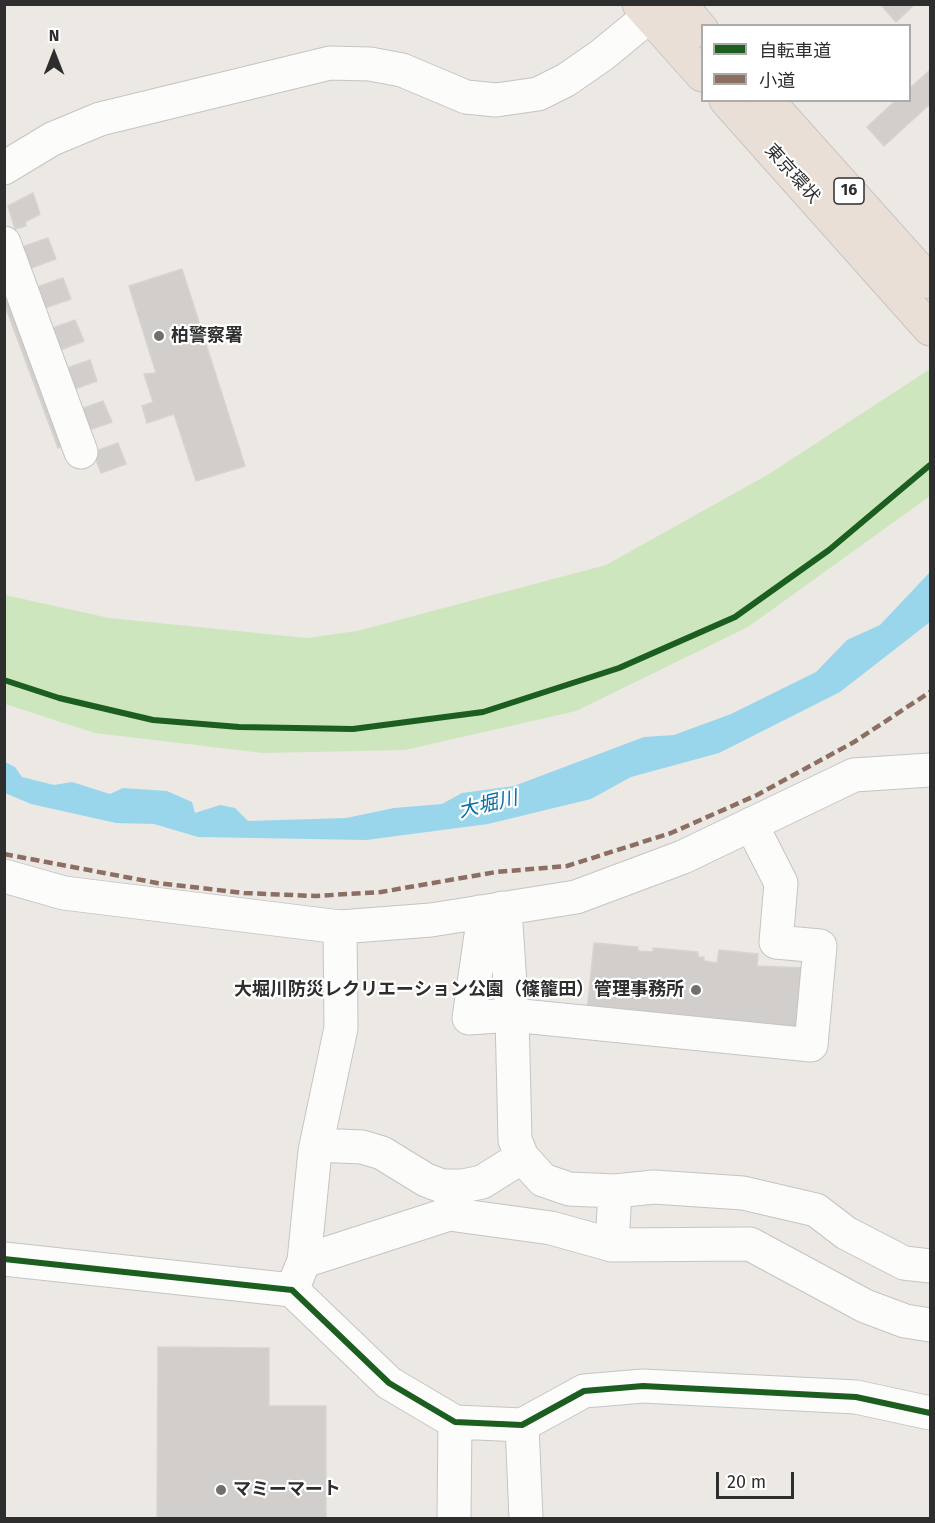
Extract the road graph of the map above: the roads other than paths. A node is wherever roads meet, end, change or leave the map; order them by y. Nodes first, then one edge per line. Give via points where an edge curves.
1 (680, 4) edge
2 (651, 8) edge
3 (701, 29) edge
4 (701, 74) edge
5 (728, 102) edge
6 (768, 102) edge
7 (4, 168) edge
8 (4, 243) edge
9 (927, 269) edge
10 (930, 329) edge
11 (81, 452) dead end
12 (930, 770) edge
13 (751, 824) junction
14 (4, 876) edge
15 (491, 910) junction
16 (340, 927) junction
17 (512, 1015) junction
18 (317, 1145) junction
19 (522, 1157) junction
20 (615, 1191) junction
21 (612, 1245) junction
22 (4, 1259) edge
23 (930, 1266) edge
24 (298, 1276) junction
25 (930, 1325) edge
26 (930, 1413) edge
27 (455, 1422) junction
28 (522, 1425) junction
29 (454, 1518) edge
30 (526, 1518) edge

1 - 3 highway
2 - 4 highway
2 - 7 street via 603,55 538,94 496,100 466,97 402,70 330,63 100,119 52,139
5 - 10 highway, 東京環状 / 16
6 - 9 highway, 東京環状 / 16
8 - 11 street
12 - 13 street via 854,775
13 - 15 street via 683,857 576,897
13 - 17 street via 781,883 776,942 820,946 811,1045
14 - 16 street via 64,893
15 - 16 street via 415,934
15 - 17 street via 506,924
15 - 17 street via 482,928 469,1018
16 - 18 street via 347,1000
17 - 19 street via 515,1140
18 - 19 street via 362,1147 382,1153 442,1186 482,1182
18 - 24 street
19 - 20 street via 543,1180 569,1189
20 - 21 street
20 - 23 street via 654,1187 742,1193 816,1210 846,1233 903,1263
21 - 24 street via 551,1228 449,1214
21 - 25 street via 750,1244 865,1306 904,1321
22 - 24 street
24 - 27 street via 389,1383
26 - 28 street via 856,1397 643,1386 584,1391
27 - 28 street
27 - 29 street
28 - 30 street

